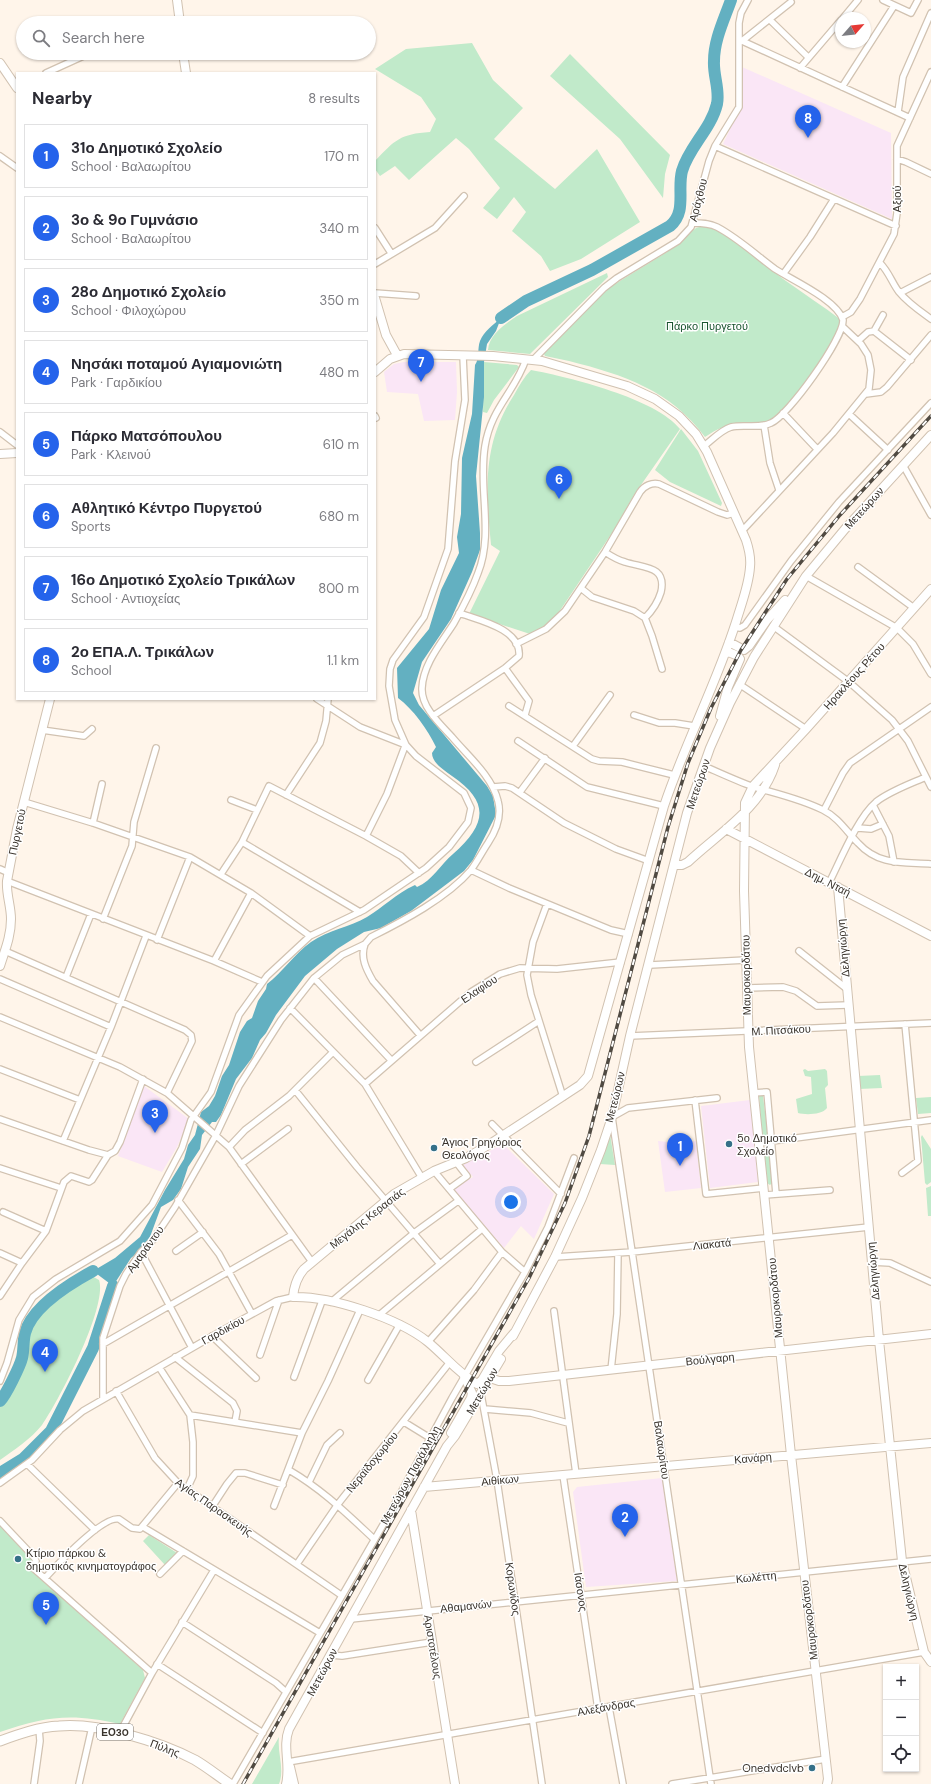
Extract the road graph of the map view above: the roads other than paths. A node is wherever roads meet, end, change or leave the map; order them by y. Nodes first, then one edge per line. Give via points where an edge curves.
1 (177, 0) edge
2 (748, 0) edge
3 (858, 0) edge
4 (883, 0) edge
5 (918, 0) edge
6 (791, 2) dead end
7 (894, 6) junction
8 (848, 12) edge
9 (931, 12) edge
10 (179, 16) edge
11 (770, 20) junction
12 (835, 27) edge
13 (741, 41) junction
14 (808, 57) junction
15 (75, 60) edge
16 (185, 60) edge
17 (0, 63) edge
18 (800, 68) junction
19 (48, 72) edge
20 (186, 72) edge
21 (931, 72) edge
22 (16, 85) edge
23 (842, 87) junction
24 (898, 112) junction
25 (910, 118) junction
26 (715, 146) junction
27 (0, 156) edge
28 (897, 159) junction
29 (16, 167) edge
30 (931, 174) edge
31 (464, 196) dead end
32 (834, 198) junction
33 (693, 223) junction
34 (896, 226) junction
35 (376, 230) edge
36 (391, 253) junction
37 (376, 263) edge
38 (880, 263) junction
39 (784, 273) junction
40 (931, 277) edge
41 (376, 293) edge
42 (900, 293) junction
43 (416, 296) dead end
44 (376, 301) edge
45 (883, 315) dead end
46 (842, 317) junction
47 (931, 319) edge
48 (843, 327) junction
49 (874, 331) junction
50 (931, 334) edge
51 (858, 341) junction
52 (397, 355) junction
53 (466, 356) junction
54 (530, 360) junction
55 (911, 360) junction
56 (376, 371) edge
57 (866, 394) junction
58 (931, 403) edge
59 (783, 413) junction
60 (849, 414) junction
61 (764, 425) junction
62 (0, 432) edge
63 (931, 435) edge
64 (16, 444) edge
65 (704, 446) junction
66 (817, 449) junction
67 (888, 450) junction
68 (16, 452) edge
69 (0, 454) edge
70 (904, 465) junction
71 (780, 490) junction
72 (734, 513) junction
73 (931, 515) edge
74 (742, 531) junction
75 (605, 552) junction
76 (858, 567) dead end
77 (805, 578) junction
78 (582, 589) junction
79 (931, 589) edge
80 (914, 608) junction
81 (460, 613) junction
82 (644, 618) junction
83 (773, 626) junction
84 (734, 627) junction
85 (897, 628) junction
86 (729, 642) junction
87 (516, 644) junction
88 (726, 651) junction
89 (505, 668) junction
90 (662, 669) dead end
91 (931, 674) edge
92 (849, 682) junction
93 (739, 684) junction
94 (610, 695) dead end
95 (50, 700) edge
96 (318, 700) edge
97 (328, 700) edge
98 (327, 706) junction
99 (509, 706) dead end
100 (931, 707) edge
101 (525, 715) junction
102 (634, 715) dead end
103 (434, 716) junction
104 (694, 726) junction
105 (719, 727) junction
106 (899, 728) junction
107 (92, 729) dead end
108 (806, 729) junction
109 (42, 730) junction
110 (518, 741) dead end
111 (406, 745) junction
112 (573, 746) junction
113 (156, 748) dead end
114 (544, 758) junction
115 (776, 762) junction
116 (704, 766) junction
117 (674, 775) junction
118 (926, 777) junction
119 (102, 784) dead end
120 (753, 786) junction
121 (493, 787) junction
122 (931, 787) edge
123 (763, 789) junction
124 (520, 792) junction
125 (286, 795) junction
126 (231, 800) dead end
127 (24, 802) junction
128 (873, 805) junction
129 (664, 806) junction
130 (257, 810) junction
131 (824, 810) junction
132 (745, 812) junction
133 (93, 823) junction
134 (883, 824) junction
135 (858, 828) junction
136 (726, 829) junction
137 (366, 836) junction
138 (133, 838) junction
139 (853, 838) junction
140 (744, 839) junction
141 (242, 842) junction
142 (190, 857) junction
143 (648, 861) junction
144 (894, 862) junction
145 (931, 864) edge
146 (674, 865) junction
147 (0, 869) edge
148 (471, 870) junction
149 (419, 873) junction
150 (221, 874) junction
151 (8, 877) junction
152 (829, 883) junction
153 (838, 887) junction
154 (251, 893) junction
155 (547, 904) junction
156 (360, 912) junction
157 (91, 914) junction
158 (103, 919) junction
159 (628, 934) junction
160 (146, 936) junction
161 (310, 936) junction
162 (931, 936) edge
163 (157, 940) junction
164 (365, 944) junction
165 (5, 951) junction
166 (799, 951) dead end
167 (746, 960) junction
168 (214, 961) junction
169 (621, 962) junction
170 (650, 965) junction
171 (0, 966) edge
172 (528, 969) junction
173 (66, 978) junction
174 (314, 978) junction
175 (0, 979) edge
176 (262, 982) junction
177 (747, 988) junction
178 (847, 989) junction
179 (121, 1002) junction
180 (848, 1005) junction
181 (290, 1008) junction
182 (0, 1016) edge
183 (539, 1021) junction
184 (931, 1023) edge
185 (905, 1024) junction
186 (850, 1026) junction
187 (111, 1027) junction
188 (748, 1031) junction
189 (420, 1035) junction
190 (630, 1036) junction
191 (333, 1052) junction
192 (98, 1058) junction
193 (391, 1060) junction
194 (476, 1062) dead end
195 (0, 1069) edge
196 (143, 1079) junction
197 (365, 1084) junction
198 (295, 1090) junction
199 (167, 1093) junction
200 (753, 1093) junction
201 (563, 1097) junction
202 (717, 1098) dead end
203 (80, 1100) junction
204 (695, 1100) junction
205 (194, 1116) junction
206 (612, 1116) junction
207 (0, 1119) edge
208 (931, 1120) edge
209 (914, 1122) junction
210 (492, 1124) dead end
211 (288, 1129) dead end
212 (860, 1129) junction
213 (216, 1135) junction
214 (505, 1135) junction
215 (63, 1141) junction
216 (772, 1141) junction
217 (758, 1143) junction
218 (229, 1147) junction
219 (108, 1155) junction
220 (574, 1158) dead end
221 (456, 1162) junction
222 (241, 1164) junction
223 (0, 1168) edge
224 (434, 1171) junction
225 (902, 1173) dead end
226 (422, 1178) junction
227 (61, 1188) junction
228 (449, 1189) junction
229 (830, 1190) dead end
230 (764, 1192) junction
231 (561, 1194) junction
232 (776, 1194) junction
233 (178, 1200) junction
234 (386, 1201) junction
235 (458, 1201) junction
236 (3, 1212) dead end
237 (869, 1227) junction
238 (482, 1229) junction
239 (46, 1231) junction
240 (203, 1232) junction
241 (414, 1233) junction
242 (292, 1235) junction
243 (769, 1238) junction
244 (176, 1251) dead end
245 (141, 1252) junction
246 (502, 1252) junction
247 (632, 1252) junction
248 (0, 1253) edge
249 (618, 1253) junction
250 (555, 1257) junction
251 (312, 1262) junction
252 (872, 1262) junction
253 (22, 1263) junction
254 (440, 1264) junction
255 (228, 1272) junction
256 (525, 1272) junction
257 (931, 1282) edge
258 (0, 1296) edge
259 (293, 1297) junction
260 (279, 1300) junction
261 (326, 1302) junction
262 (170, 1306) junction
263 (360, 1310) junction
264 (554, 1311) dead end
265 (252, 1314) junction
266 (378, 1316) junction
267 (400, 1324) junction
268 (514, 1333) junction
269 (931, 1334) edge
270 (212, 1336) junction
271 (879, 1340) junction
272 (428, 1342) junction
273 (103, 1344) junction
274 (192, 1348) junction
275 (780, 1351) junction
276 (260, 1355) dead end
277 (175, 1357) junction
278 (450, 1362) junction
279 (649, 1366) junction
280 (159, 1367) junction
281 (610, 1370) junction
282 (562, 1375) junction
283 (464, 1376) junction
284 (294, 1377) dead end
285 (256, 1378) dead end
286 (490, 1378) junction
287 (368, 1380) dead end
288 (0, 1381) edge
289 (116, 1391) junction
290 (481, 1394) junction
291 (103, 1398) junction
292 (485, 1409) junction
293 (190, 1415) junction
294 (235, 1422) junction
295 (404, 1422) junction
296 (568, 1423) junction
297 (302, 1433) junction
298 (340, 1433) dead end
299 (430, 1438) junction
300 (931, 1443) edge
301 (447, 1446) junction
302 (890, 1447) junction
303 (791, 1455) junction
304 (27, 1464) junction
305 (664, 1466) junction
306 (289, 1470) junction
307 (576, 1474) junction
308 (563, 1475) junction
309 (497, 1480) junction
310 (309, 1482) junction
311 (0, 1483) edge
312 (178, 1483) junction
313 (283, 1485) junction
314 (424, 1487) junction
315 (187, 1489) junction
316 (338, 1504) junction
317 (274, 1506) dead end
318 (212, 1507) junction
319 (411, 1510) junction
320 (0, 1520) edge
321 (143, 1527) junction
322 (95, 1530) junction
323 (374, 1539) junction
324 (182, 1551) junction
325 (931, 1559) edge
326 (902, 1562) junction
327 (297, 1564) junction
328 (214, 1570) junction
329 (803, 1572) junction
330 (160, 1574) dead end
331 (44, 1578) junction
332 (682, 1585) junction
333 (581, 1594) junction
334 (341, 1595) junction
335 (514, 1601) junction
336 (427, 1610) junction
337 (351, 1619) junction
338 (182, 1622) junction
339 (320, 1633) junction
340 (432, 1642) junction
341 (924, 1652) junction
342 (331, 1655) junction
343 (931, 1662) edge
344 (157, 1664) junction
345 (815, 1671) junction
346 (152, 1673) junction
347 (698, 1691) junction
348 (286, 1692) junction
349 (609, 1707) junction
350 (598, 1708) junction
351 (531, 1720) junction
352 (92, 1727) junction
353 (39, 1729) junction
354 (263, 1733) junction
355 (118, 1734) junction
356 (447, 1735) junction
357 (0, 1741) edge
358 (826, 1759) junction
359 (288, 1762) junction
360 (710, 1778) junction
361 (220, 1781) edge
362 (828, 1783) edge
363 (34, 1784) edge
364 (80, 1784) edge
365 (230, 1784) edge
366 (233, 1784) edge
367 (286, 1784) edge
368 (294, 1784) edge
369 (455, 1784) edge
370 (542, 1784) edge
371 (623, 1784) edge
372 (672, 1784) edge
373 (712, 1784) edge

1 - 10 street
2 - 13 street, Αράχθου via 741,14
3 - 8 street
4 - 7 street
5 - 7 street via 911,13
6 - 11 street
7 - 23 street
9 - 24 street via 902,77
11 - 13 street
11 - 14 street
12 - 14 street
13 - 18 street
13 - 26 street, Αράχθου via 739,107
14 - 18 street
15 - 19 street
16 - 20 street
17 - 22 street
18 - 23 street
21 - 25 street, Αξιού
23 - 24 street
24 - 25 street
25 - 28 street, Αξιού via 897,146
26 - 32 street
26 - 33 street, Αράχθου via 700,187
27 - 29 street
28 - 30 street
28 - 34 street, Αξιού
31 - 36 street via 435,228
32 - 34 street
32 - 39 street
33 - 39 street via 715,227
33 - 54 street, Αράχθου via 678,241 604,288
34 - 38 street, Αξιού via 893,238
35 - 36 street
36 - 37 street
38 - 42 street
38 - 46 street, Αξιού via 856,305 849,314
39 - 46 street via 820,297
40 - 42 street
41 - 43 street
42 - 47 street
44 - 52 street via 386,335
45 - 49 street
46 - 48 street
48 - 51 street
48 - 59 street via 814,375
49 - 51 street via 868,332
49 - 55 street
50 - 55 street
51 - 57 street via 866,351 871,364 871,380
52 - 53 street, Μεγάλης Κερασιάς
52 - 56 street
53 - 54 street, Μεγάλης Κερασιάς
53 - 111 street via 465,400 455,461 448,549 424,617 393,660 390,669 392,708
54 - 65 street, Μεγάλης Κερασιάς via 564,366 648,395 679,416
54 - 81 street via 490,425 482,472 484,554
55 - 57 street via 884,390
57 - 60 street
58 - 67 street
59 - 61 street via 774,422
59 - 66 street
60 - 66 street
60 - 67 street
61 - 65 street via 730,428
61 - 71 street via 772,471
62 - 64 street
63 - 70 street, Μετεώρων
65 - 72 street, Μεγάλης Κερασιάς
66 - 71 street
67 - 84 street via 839,502 804,545 745,626
68 - 69 street
70 - 73 street
70 - 77 street, Μετεώρων
71 - 74 street
72 - 74 street, Μεγάλης Κερασιάς
72 - 75 street via 727,515 718,512 667,486 652,484 640,492
74 - 84 street, Μεγάλης Κερασιάς via 749,548 750,567
75 - 78 street
75 - 82 street via 624,562 653,569 661,576 663,582 660,596 652,612
76 - 80 street
77 - 83 street, Μετεώρων
77 - 85 street
77 - 86 street via 767,620 750,646 741,650
78 - 82 street via 592,597 634,611
78 - 87 street via 557,620
79 - 80 street, Ηρακλέους Ρέτου
80 - 85 street, Ηρακλέους Ρέτου
81 - 87 street via 501,628
81 - 103 street via 432,658 423,678 422,694
82 - 90 street
83 - 92 street
83 - 93 street, Μετεώρων
84 - 86 street, Μεγάλης Κερασιάς
85 - 91 street via 913,644
85 - 92 street, Ηρακλέους Ρέτου
86 - 88 street, Μεγάλης Κερασιάς
87 - 89 street via 519,656
88 - 104 street, Μεγάλης Κερασιάς
88 - 105 street via 740,659 725,695
89 - 101 street via 529,702
89 - 103 street
92 - 106 street
92 - 108 street, Ηρακλέους Ρέτου
93 - 105 street, Μετεώρων
93 - 108 street
94 - 112 street
95 - 109 street, Πυργετού
96 - 98 street
97 - 98 street
98 - 111 street via 360,727
98 - 125 street via 320,743
99 - 101 street
100 - 106 street
101 - 112 street
102 - 104 street via 659,723
103 - 121 street
104 - 117 street, Μεγάλης Κερασιάς
105 - 116 street, Μετεώρων
106 - 118 street
106 - 131 street via 850,763
107 - 109 street via 84,736
108 - 115 street, Ηρακλέους Ρέτου
109 - 127 street, Πυργετού
110 - 114 street
111 - 137 street via 387,794
111 - 149 street via 416,756 462,791 471,808 468,822 454,842
112 - 117 street via 598,761 622,762
113 - 138 street via 134,822
114 - 124 street
114 - 129 street via 587,787
115 - 120 street, Μαυροκορδάτου
115 - 123 street via 771,777
116 - 120 street
116 - 146 street, Μετεώρων via 687,813
117 - 129 street, Μεγάλης Κερασιάς
118 - 122 street
118 - 128 street
119 - 133 street
120 - 123 street
120 - 132 street, Μαυροκορδάτου via 747,795
121 - 124 street via 505,786
121 - 148 street, Αμαράντου via 498,802 498,821 491,838
123 - 131 street
123 - 132 street
124 - 143 street via 564,823 616,849
125 - 130 street via 269,786
125 - 137 street
126 - 130 street
127 - 133 street
127 - 151 street, Πυργετού
128 - 134 street
128 - 135 street
129 - 143 street, Μεγάλης Κερασιάς
130 - 141 street
131 - 139 street via 839,821
132 - 136 street
132 - 140 street, Μαυροκορδάτου
133 - 138 street
134 - 135 street via 871,829
134 - 144 street via 892,846
135 - 139 street
136 - 140 street, Δημ. Νταή
136 - 146 street via 688,862
137 - 149 street via 410,862
138 - 142 street
138 - 158 street
139 - 144 street via 882,860
139 - 152 street
140 - 152 street, Δημ. Νταή
140 - 167 street, Μαυροκορδάτου
141 - 150 street
141 - 156 street
142 - 150 street
142 - 163 street
143 - 159 street, Μεγάλης Κερασιάς
144 - 145 street
146 - 170 street, Μετεώρων
147 - 151 street
148 - 155 street
148 - 164 street, Αμαράντου via 428,906 371,937
149 - 156 street
150 - 154 street
151 - 157 street
151 - 165 street, Πυργετού via 6,890 11,920
152 - 153 street, Δημ. Νταή
153 - 162 street, Δημ. Νταή
153 - 178 street, Δεληγιώργη
154 - 161 street
154 - 168 street
155 - 159 street
155 - 172 street via 533,942
156 - 161 street
157 - 158 street
157 - 173 street
158 - 160 street
159 - 169 street, Μεγάλης Κερασιάς
160 - 163 street
160 - 179 street
161 - 176 street
163 - 168 street
164 - 174 street, Αμαράντου via 346,952
164 - 189 street via 363,954 367,971
165 - 171 street, Πυργετού
165 - 173 street
166 - 178 street
167 - 170 street
167 - 177 street, Μαυροκορδάτου
168 - 176 street
169 - 172 street, Ελαφίου via 557,969
169 - 201 street, Μεγάλης Κερασιάς via 588,1076
170 - 190 street, Μετεώρων
172 - 183 street via 528,983
172 - 189 street, Ελαφίου via 513,969 484,984
173 - 179 street
174 - 181 street, Αμαράντου
174 - 193 street
175 - 187 street
176 - 205 street via 239,1015 211,1092
177 - 180 street via 783,987 796,991 817,1006
177 - 188 street, Μαυροκορδάτου
178 - 180 street, Δεληγιώργη
179 - 187 street
179 - 199 street via 191,1035 192,1041
180 - 186 street, Δεληγιώργη
181 - 191 street
181 - 213 street, Αμαράντου via 239,1086
182 - 192 street
183 - 194 street
183 - 201 street
184 - 185 street, Μ. Πιτσάκου
185 - 186 street, Μ. Πιτσάκου
185 - 209 street
186 - 188 street, Μ. Πιτσάκου
186 - 212 street, Δεληγιώργη
187 - 192 street
188 - 190 street, Μ. Πιτσάκου
188 - 200 street, Μαυροκορδάτου
189 - 193 street, Ελαφίου
190 - 206 street, Μετεώρων
191 - 197 street
191 - 198 street
192 - 196 street
192 - 203 street
193 - 197 street, Ελαφίου
195 - 203 street
196 - 199 street
196 - 219 street via 120,1142
197 - 226 street
198 - 218 street via 245,1130
198 - 234 street
199 - 205 street
200 - 216 street via 767,1092
200 - 217 street, Μαυροκορδάτου
201 - 214 street, Μεγάλης Κερασιάς
202 - 204 street
203 - 215 street
204 - 206 street via 628,1108
204 - 230 street via 706,1194
205 - 213 street
205 - 288 street via 182,1148 152,1205 131,1231 113,1246 47,1285 28,1303 19,1320
206 - 247 street, Βαλαωρίτου
206 - 250 street, Μετεώρων via 592,1174
207 - 215 street
208 - 209 street
209 - 212 street
209 - 225 street via 918,1161
210 - 214 street
211 - 222 street
212 - 216 street
212 - 237 street, Δεληγιώργη
213 - 218 street
213 - 233 street, Αμαράντου
214 - 221 street, Μεγάλης Κερασιάς
214 - 231 street
215 - 219 street
216 - 217 street
216 - 232 street
217 - 230 street, Μαυροκορδάτου
218 - 222 street
219 - 227 street via 92,1180 89,1182 71,1176
220 - 231 street, Μετεώρων Παράλληλη
221 - 224 street, Μεγάλης Κερασιάς
221 - 228 street via 468,1176
222 - 242 street
223 - 227 street
224 - 226 street, Μεγάλης Κερασιάς
224 - 228 street
226 - 234 street, Μεγάλης Κερασιάς
227 - 239 street
228 - 235 street
229 - 232 street
230 - 232 street
230 - 243 street, Μαυροκορδάτου
231 - 256 street, Μετεώρων Παράλληλη via 548,1227
233 - 240 street
233 - 245 street, Αμαράντου via 153,1240
234 - 241 street
234 - 251 street, Μεγάλης Κερασιάς
235 - 238 street
235 - 241 street
236 - 239 street
237 - 243 street, Λιακατά
237 - 252 street, Δεληγιώργη
238 - 246 street
238 - 254 street
239 - 253 street
240 - 244 street
240 - 255 street
241 - 254 street
241 - 261 street
242 - 251 street
242 - 255 street
243 - 247 street, Λιακατά
243 - 275 street, Μαυροκορδάτου
245 - 262 street
245 - 273 street, Αμαράντου via 120,1286 105,1328
246 - 256 street
246 - 272 street via 474,1290
247 - 249 street, Λιακατά
247 - 279 street, Βαλαωρίτου
248 - 253 street
249 - 250 street, Λιακατά
249 - 281 street via 617,1314
250 - 268 street, Μετεώρων
251 - 259 street, Μεγάλης Κερασιάς via 297,1279
252 - 257 street via 890,1263
252 - 271 street, Δεληγιώργη
253 - 258 street
254 - 266 street
255 - 262 street
255 - 265 street
256 - 283 street, Μετεώρων Παράλληλη
259 - 260 street, Γαρδικίου
259 - 261 street, Γαρδικίου
260 - 265 street, Γαρδικίου
260 - 276 street
261 - 263 street, Γαρδικίου
261 - 284 street
262 - 273 street
262 - 274 street
263 - 266 street, Γαρδικίου
263 - 297 street
264 - 282 street
265 - 270 street, Γαρδικίου
266 - 267 street, Γαρδικίου
267 - 272 street, Γαρδικίου
267 - 287 street
268 - 283 street via 499,1351 482,1380 477,1384
268 - 286 street, Μετεώρων
269 - 271 street, Βούλγαρη
270 - 274 street, Γαρδικίου
270 - 285 street
271 - 275 street, Βούλγαρη
271 - 302 street, Δεληγιώργη
272 - 278 street, Γαρδικίου
273 - 291 street, Αμαράντου
274 - 277 street, Γαρδικίου
275 - 279 street, Βούλγαρη
275 - 303 street, Μαυροκορδάτου
277 - 280 street, Γαρδικίου
277 - 294 street via 234,1404 237,1411
278 - 283 street, Γαρδικίου
278 - 295 street, Νεραϊδοχωρίου
279 - 281 street, Βούλγαρη
279 - 305 street, Βαλαωρίτου
280 - 289 street, Γαρδικίου
280 - 293 street
281 - 282 street, Βούλγαρη
282 - 286 street, Βούλγαρη via 504,1382
282 - 296 street
283 - 299 street, Μετεώρων Παράλληλη
283 - 301 street via 472,1393 471,1398
286 - 290 street, Μετεώρων
289 - 291 street, Γαρδικίου
289 - 312 street, Αγίας Παρασκευής via 156,1458
290 - 292 street, Κορωνίδος
290 - 301 street, Μετεώρων
291 - 304 street, Γαρδικίου via 65,1426
292 - 296 street via 531,1413
292 - 309 street, Κορωνίδος
293 - 294 street
293 - 315 street via 193,1476
294 - 297 street
295 - 299 street
295 - 316 street, Νεραϊδοχωρίου
296 - 307 street
297 - 306 street
298 - 310 street via 327,1445
299 - 323 street, Μετεώρων Παράλληλη
300 - 302 street, Κανάρη
301 - 314 street, Μετεώρων
302 - 303 street, Κανάρη
302 - 326 street, Δεληγιώργη
303 - 305 street, Κανάρη
303 - 329 street, Μαυροκορδάτου
304 - 311 street, Γαρδικίου
304 - 322 street
305 - 307 street, Κανάρη
305 - 332 street, Βαλαωρίτου
306 - 310 street
306 - 313 street
307 - 308 street, Αιθίκων
308 - 309 street, Αιθίκων
308 - 333 street, Ιάσονος
309 - 314 street, Αιθίκων
309 - 335 street, Κορωνίδος
310 - 316 street
312 - 315 street, Αγίας Παρασκευής
312 - 321 street
313 - 317 street
313 - 318 street via 236,1473
314 - 319 street, Μετεώρων
315 - 318 street, Αγίας Παρασκευής
316 - 323 street
316 - 327 street, Νεραϊδοχωρίου
318 - 327 street, Αγίας Παρασκευής
319 - 336 street, Αριστοτέλους
319 - 337 street, Μετεώρων
320 - 331 street via 34,1556 36,1561 32,1567
321 - 322 street via 132,1528 115,1518
321 - 324 street
322 - 331 street
323 - 334 street, Μετεώρων Παράλληλη
324 - 328 street
324 - 330 street
325 - 326 street, Κωλέττη
326 - 329 street, Κωλέττη
326 - 341 street, Δεληγιώργη
327 - 334 street, Αγίας Παρασκευής
328 - 338 street
328 - 339 street
329 - 332 street, Κωλέττη
329 - 345 street, Μαυροκορδάτου
331 - 346 street
332 - 333 street, Κωλέττη
332 - 347 street, Βαλαωρίτου
333 - 335 street, Αθαμανών
333 - 350 street, Ιάσονος
334 - 339 street, Μετεώρων Παράλληλη
335 - 336 street, Αθαμανών
335 - 351 street, Κορωνίδος
336 - 337 street, Αθαμανών
336 - 340 street, Αριστοτέλους
337 - 342 street, Μετεώρων
338 - 344 street
338 - 348 street
339 - 348 street, Μετεώρων Παράλληλη
340 - 342 street via 342,1656
340 - 356 street, Αριστοτέλους
341 - 343 street
341 - 345 street, Αλεξάνδρας
342 - 359 street, Μετεώρων via 289,1729 286,1745
344 - 346 street
344 - 354 street
345 - 347 street, Αλεξάνδρας
345 - 358 street, Μαυροκορδάτου
346 - 355 street
347 - 349 street, Αλεξάνδρας
347 - 360 street, Βαλαωρίτου
348 - 354 street, Μετεώρων Παράλληλη
349 - 350 street, Αλεξάνδρας
349 - 371 street
350 - 351 street, Αλεξάνδρας
351 - 356 street, Αλεξάνδρας
351 - 370 street, Κορωνίδος
352 - 353 main road, Πύλης / ΕΟ30 via 63,1725
352 - 355 main road, Πύλης / ΕΟ30
352 - 364 street
353 - 357 main road, Πύλης / ΕΟ30
353 - 363 street via 40,1741
354 - 366 street, Μετεώρων Παράλληλη
355 - 361 main road, Πύλης / ΕΟ30 via 167,1748 194,1760
356 - 359 street, Αλεξάνδρας
356 - 369 street, Αριστοτέλους
358 - 360 street
358 - 362 street, Μαυροκορδάτου
359 - 367 street, Μετεώρων
359 - 368 street, Μετεώρων
360 - 372 street
360 - 373 street, Βαλαωρίτου
361 - 365 main road, Πύλης / ΕΟ30

